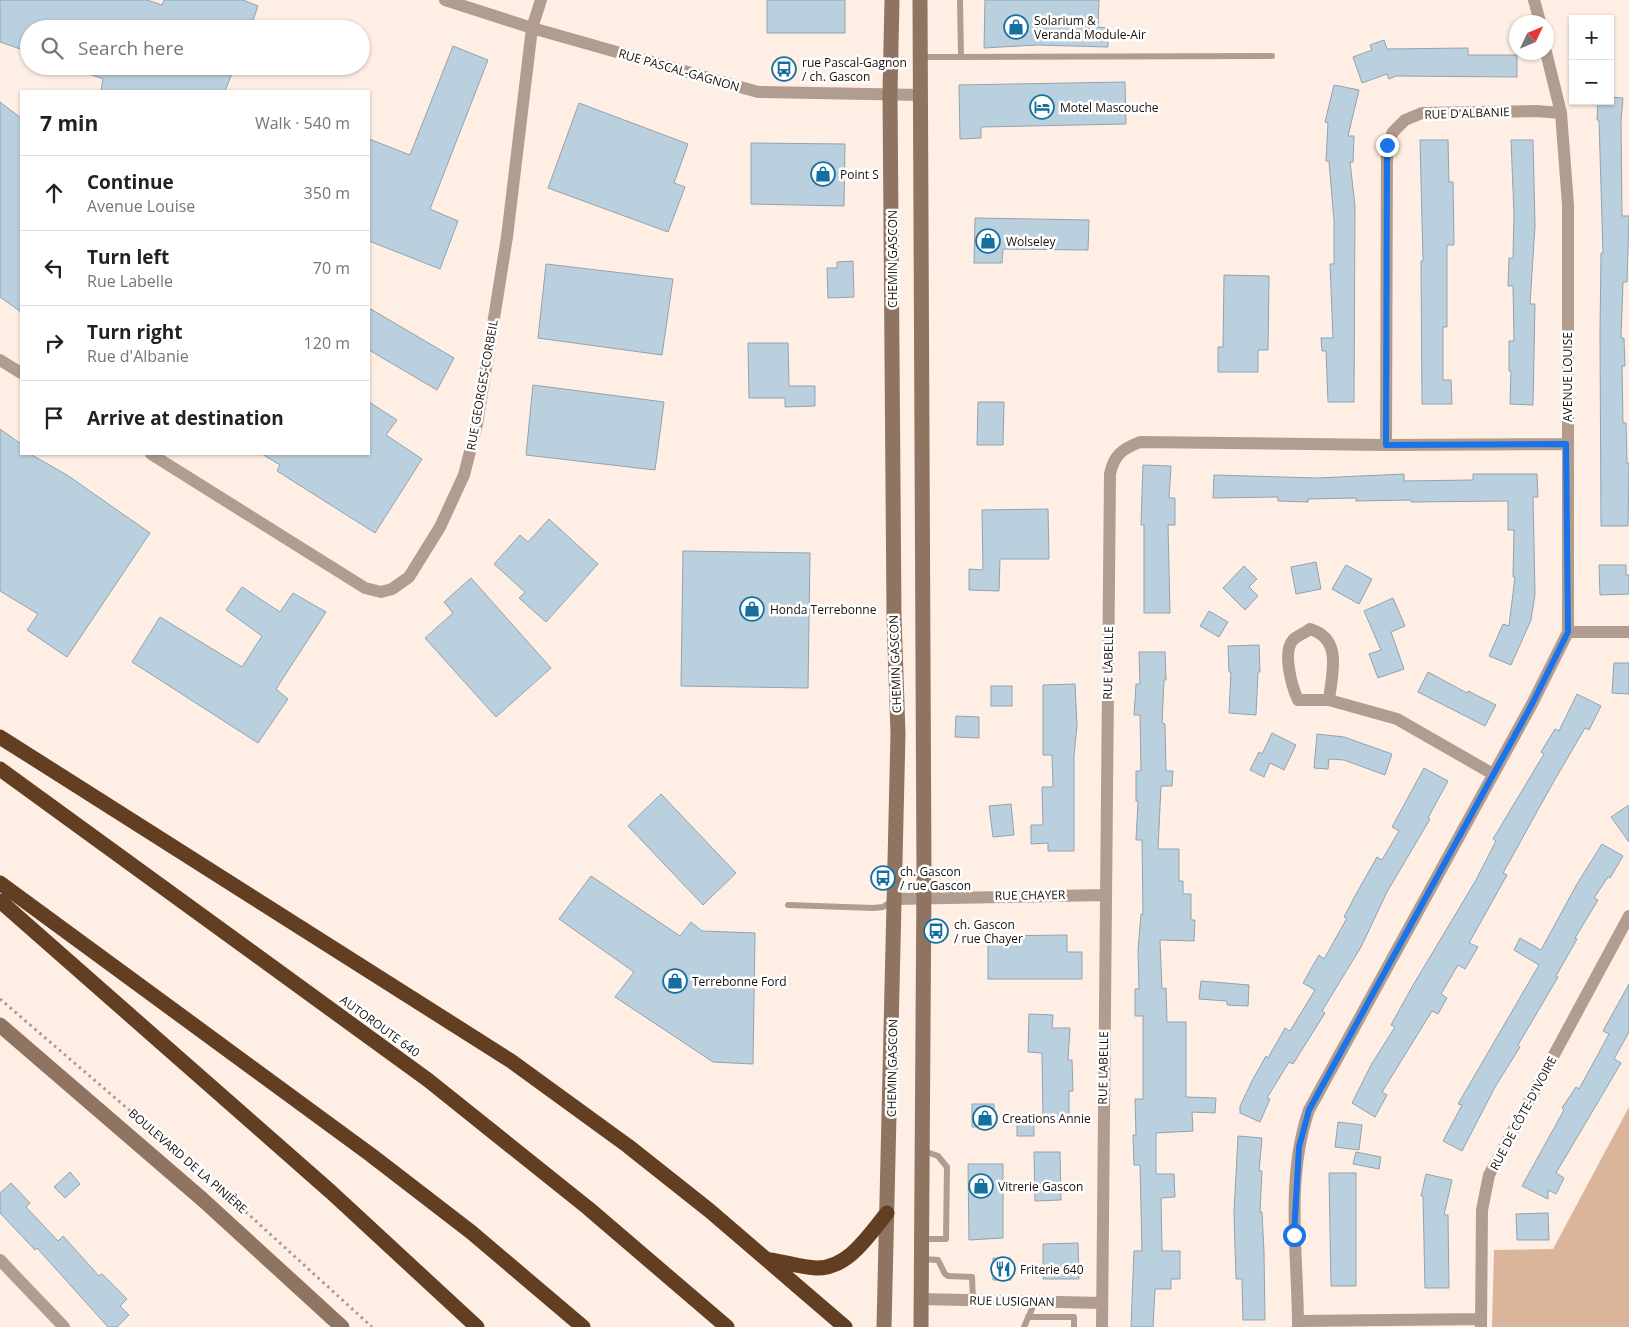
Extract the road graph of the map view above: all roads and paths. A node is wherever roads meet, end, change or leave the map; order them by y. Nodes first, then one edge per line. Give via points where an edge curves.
1 (445, 0) edge
2 (541, 0) edge
3 (892, 0) edge
4 (920, 0) edge
5 (960, 0) edge
6 (1534, 0) edge
7 (1538, 15) edge
8 (532, 28) junction
9 (1272, 56) dead end
10 (921, 57) junction
11 (961, 57) junction
12 (1548, 60) edge
13 (890, 93) junction
14 (921, 95) junction
15 (1561, 113) junction
16 (0, 360) edge
17 (20, 372) edge
18 (1566, 444) junction
19 (1386, 445) junction
20 (152, 455) edge
21 (1568, 632) junction
22 (1629, 632) edge
23 (1329, 700) junction
24 (0, 737) edge
25 (0, 769) edge
26 (1493, 774) junction
27 (0, 883) edge
28 (1105, 895) junction
29 (924, 898) junction
30 (894, 899) junction
31 (0, 901) edge
32 (788, 905) dead end
33 (1629, 916) edge
34 (0, 999) edge
35 (0, 1026) edge
36 (922, 1151) junction
37 (888, 1214) junction
38 (921, 1239) junction
39 (769, 1259) junction
40 (921, 1259) junction
41 (0, 1260) edge
42 (921, 1299) junction
43 (973, 1301) junction
44 (1035, 1302) junction
45 (1075, 1302) junction
46 (1102, 1302) junction
47 (1028, 1316) junction
48 (1074, 1317) junction
49 (1481, 1323) edge
50 (1298, 1324) edge
51 (64, 1327) edge
52 (342, 1327) edge
53 (372, 1327) edge
54 (477, 1327) edge
55 (583, 1327) edge
56 (727, 1327) edge
57 (845, 1327) edge
58 (884, 1327) edge
59 (921, 1327) edge
60 (1024, 1327) edge
61 (1074, 1327) edge
62 (1102, 1327) edge

1 - 8 street, RUE PASCAL-GAGNON
2 - 8 street, RUE GEORGES-CORBEIL
3 - 13 main road, CHEMIN GASCON
4 - 10 main road
5 - 11 lane
6 - 7 street
8 - 13 street, RUE PASCAL-GAGNON via 758,92
8 - 20 street, RUE GEORGES-CORBEIL via 506,237 477,424 464,475 440,527 409,577 392,589 381,592 365,588
9 - 11 lane
10 - 11 lane
10 - 14 main road
12 - 15 street, AVENUE LOUISE
13 - 14 street, RUE PASCAL-GAGNON
13 - 30 main road, CHEMIN GASCON via 894,616 898,734
14 - 29 main road
15 - 18 street, AVENUE LOUISE via 1568,205
15 - 19 street, RUE D'ALBANIE via 1422,113 1405,120 1393,132 1387,145
16 - 17 street
18 - 19 street, RUE LABELLE
18 - 21 street, AVENUE LOUISE
19 - 28 street, RUE LABELLE via 1140,442 1122,450 1112,461
21 - 22 street
21 - 26 street, AVENUE LOUISE
23 - 23 street via 1298,700 1292,688 1288,668 1290,645 1310,629 1323,633 1332,646
23 - 26 street via 1397,719
24 - 39 highway via 497,1052 658,1169
25 - 56 highway, AUTOROUTE 640 via 458,1104 596,1214
26 - 50 street, AVENUE LOUISE via 1309,1110 1299,1147 1294,1235
27 - 55 highway via 371,1155 471,1232
28 - 29 street, RUE CHAYER
28 - 46 street, RUE LABELLE
29 - 30 street, RUE CHAYER
29 - 36 main road
30 - 32 lane via 883,907 873,908
30 - 37 main road, CHEMIN GASCON
31 - 54 highway via 318,1180
33 - 49 street, RUE DE CÔTE-D'IVOIRE via 1489,1175 1482,1210
34 - 53 path, BOULEVARD DE LA PINIÈRE via 213,1182
35 - 52 main road, BOULEVARD DE LA PINIÈRE via 188,1188
36 - 38 main road
36 - 38 lane via 938,1156 947,1167 946,1239
37 - 39 highway via 852,1253 830,1266 811,1267
37 - 58 main road, CHEMIN GASCON
38 - 40 main road
39 - 57 highway
40 - 42 main road
40 - 43 lane via 938,1260 948,1276 972,1277
41 - 51 street
42 - 43 street, RUE LUSIGNAN
42 - 59 main road
43 - 44 street, RUE LUSIGNAN
44 - 45 street, RUE LUSIGNAN
44 - 47 lane
45 - 46 street, RUE LUSIGNAN
45 - 48 lane
46 - 62 street, RUE LABELLE
47 - 48 lane
47 - 60 lane
48 - 61 lane
49 - 50 street

